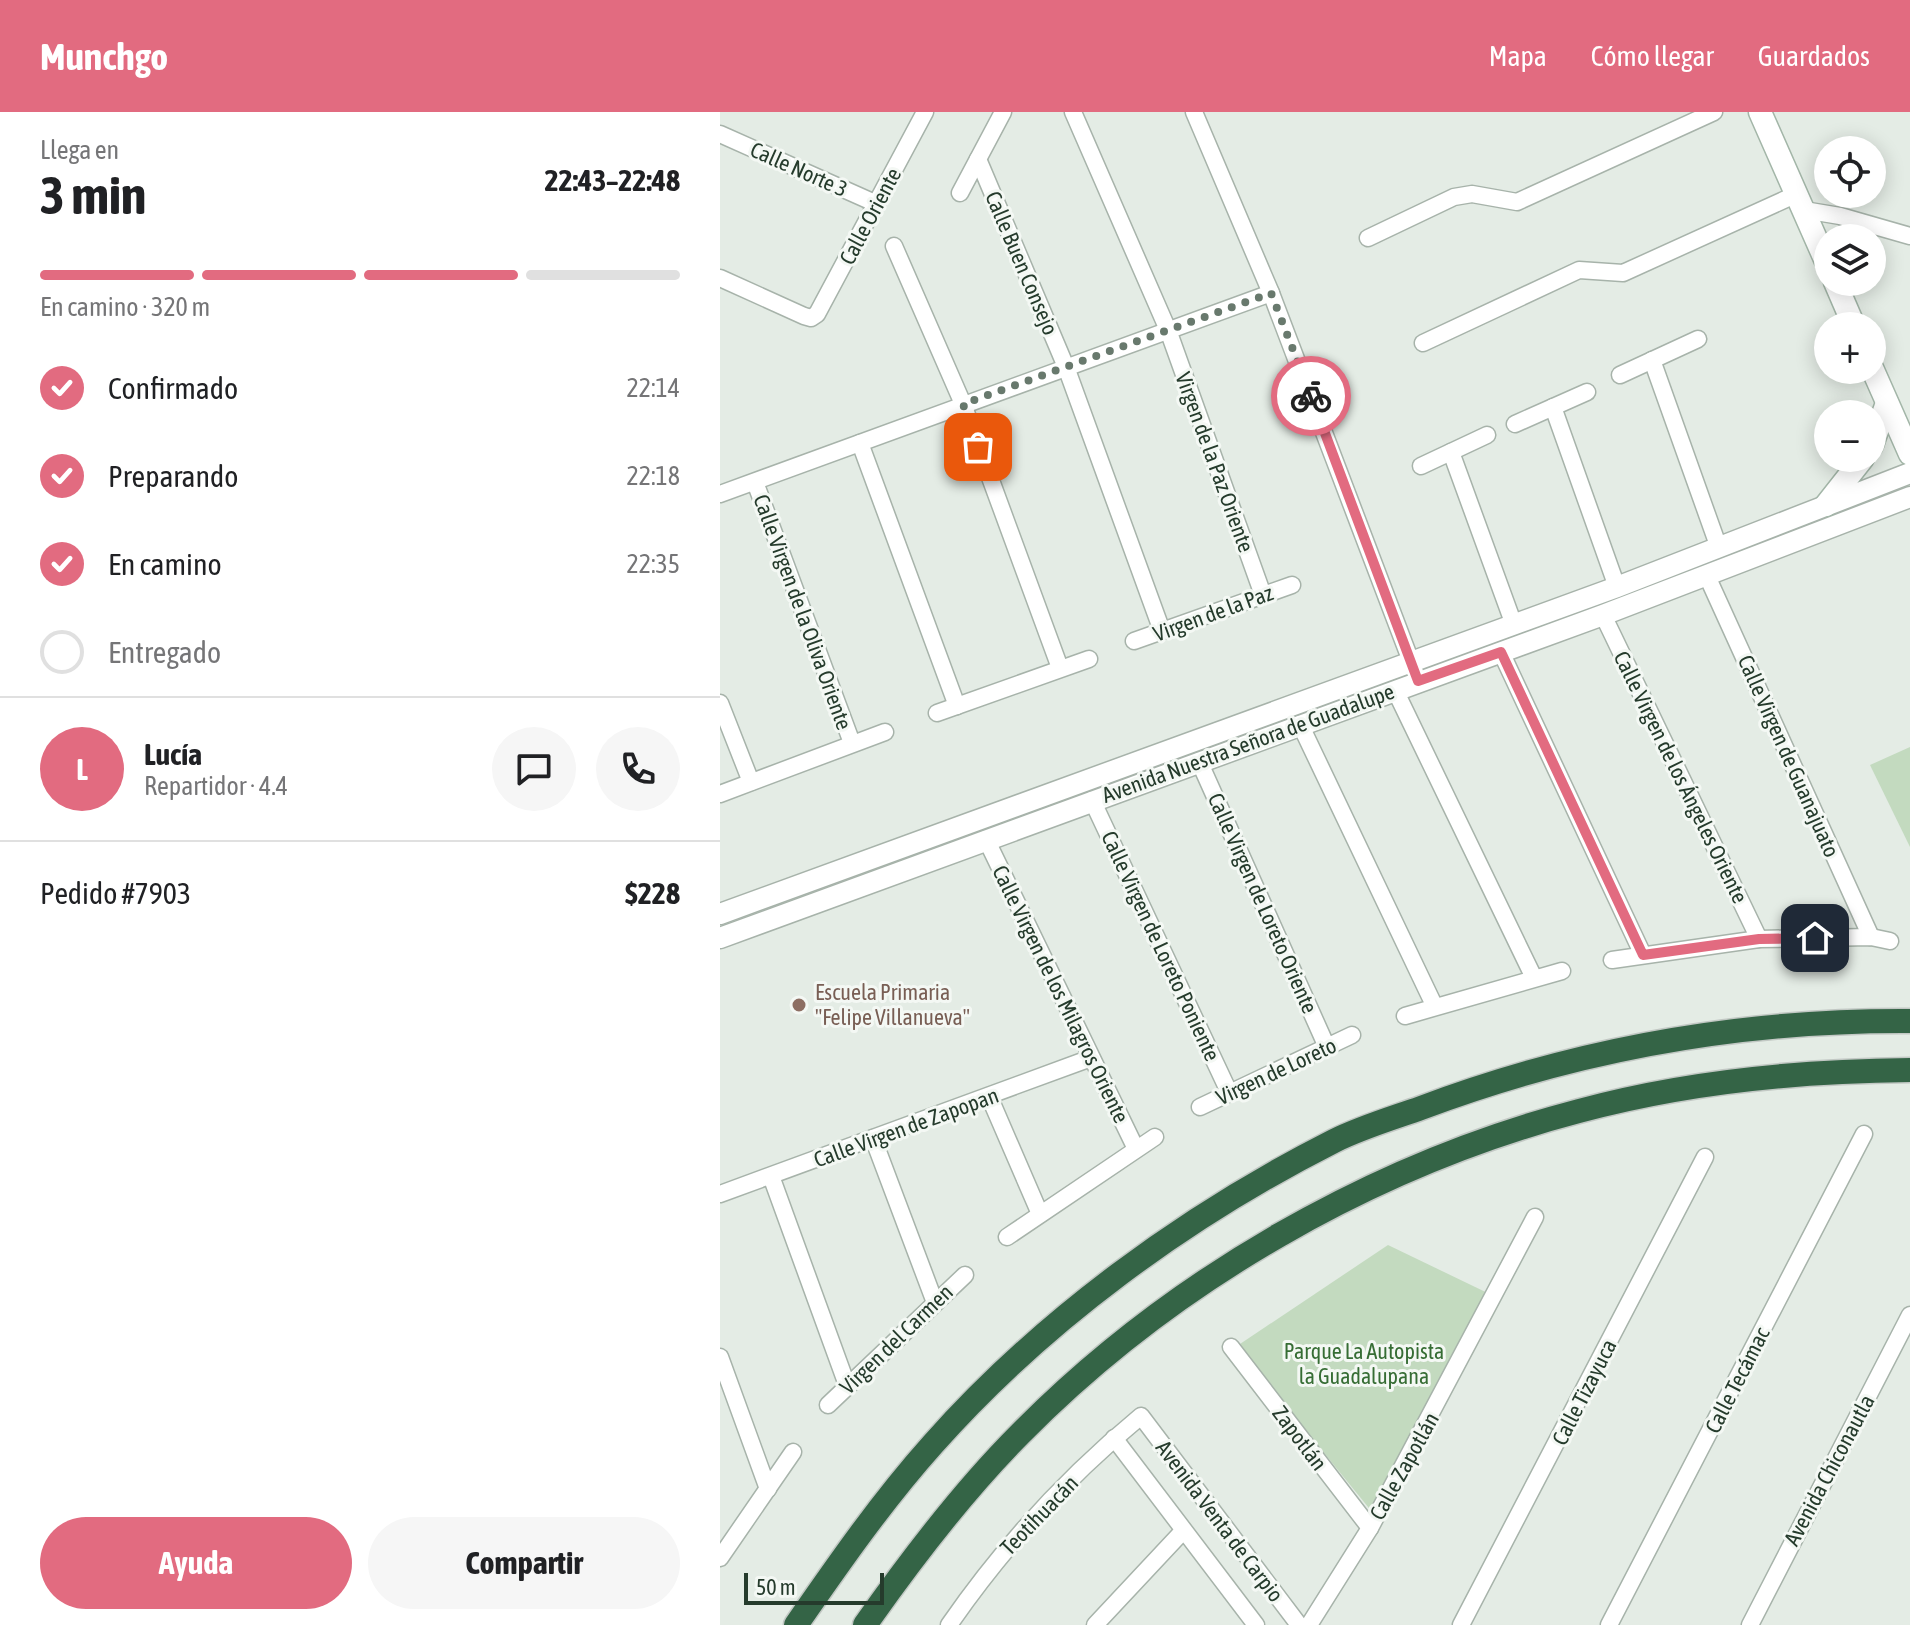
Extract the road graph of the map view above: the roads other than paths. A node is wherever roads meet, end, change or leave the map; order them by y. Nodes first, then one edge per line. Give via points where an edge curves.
1 (925, 112) edge
2 (1003, 112) edge
3 (1073, 112) edge
4 (1194, 112) edge
5 (1714, 112) edge
6 (1760, 112) edge
7 (720, 134) edge
8 (978, 159) junction
9 (960, 193) dead end
10 (1801, 202) junction
11 (877, 204) junction
12 (1814, 233) edge
13 (1910, 236) edge
14 (1368, 238) dead end
15 (894, 246) dead end
16 (720, 278) edge
17 (1271, 293) junction
18 (1168, 330) junction
19 (1698, 339) dead end
20 (1423, 343) dead end
21 (1652, 360) junction
22 (1066, 367) junction
23 (1620, 375) dead end
24 (1879, 384) edge
25 (1587, 392) dead end
26 (1887, 403) joint
27 (963, 404) junction
28 (1553, 407) junction
29 (1515, 424) dead end
30 (1487, 435) dead end
31 (860, 443) junction
32 (1451, 452) junction
33 (1910, 453) edge
34 (1421, 466) dead end
35 (1852, 472) edge
36 (1910, 473) edge
37 (755, 482) junction
38 (720, 494) edge
39 (1910, 497) edge
40 (1826, 505) junction
41 (1719, 548) junction
42 (1707, 576) junction
43 (1292, 585) dead end
44 (1617, 587) junction
45 (1263, 595) junction
46 (1603, 615) junction
47 (1514, 625) junction
48 (1162, 631) junction
49 (1134, 641) dead end
50 (1501, 652) junction
51 (1089, 659) dead end
52 (1411, 660) junction
53 (1060, 668) junction
54 (1418, 681) junction
55 (1395, 690) junction
56 (720, 703) edge
57 (957, 706) junction
58 (937, 713) dead end
59 (1300, 724) junction
60 (885, 732) dead end
61 (852, 743) junction
62 (1199, 761) junction
63 (751, 782) junction
64 (720, 794) edge
65 (1092, 800) junction
66 (986, 839) junction
67 (720, 914) edge
68 (1871, 937) junction
69 (720, 938) edge
70 (1759, 939) junction
71 (1890, 941) dead end
72 (1643, 955) junction
73 (1612, 960) dead end
74 (1562, 971) dead end
75 (1534, 978) junction
76 (1434, 1005) junction
77 (1405, 1016) dead end
78 (1910, 1021) edge
79 (1352, 1035) dead end
80 (1326, 1045) junction
81 (1091, 1058) junction
82 (1910, 1070) edge
83 (1229, 1092) junction
84 (989, 1096) junction
85 (1200, 1107) dead end
86 (1864, 1134) dead end
87 (1155, 1137) dead end
88 (873, 1138) junction
89 (1136, 1149) junction
90 (1705, 1157) dead end
91 (771, 1176) junction
92 (720, 1194) edge
93 (1040, 1214) junction
94 (1535, 1217) dead end
95 (1007, 1237) dead end
96 (965, 1275) dead end
97 (934, 1300) junction
98 (1910, 1315) edge
99 (1231, 1347) dead end
100 (720, 1357) edge
101 (847, 1385) junction
102 (828, 1405) dead end
103 (1141, 1416) joint
104 (1114, 1438) junction
105 (793, 1452) dead end
106 (768, 1489) junction
107 (1370, 1528) junction
108 (1183, 1531) junction
109 (720, 1558) edge
110 (796, 1625) edge
111 (865, 1625) edge
112 (949, 1625) edge
113 (1095, 1625) edge
114 (1256, 1625) edge
115 (1299, 1625) edge
116 (1309, 1625) edge
117 (1461, 1625) edge
118 (1609, 1625) edge
119 (1750, 1625) edge

1 - 11 street, Calle Oriente
2 - 8 street
3 - 18 street, Virgen de la Paz Oriente
4 - 17 street
5 - 14 street via 1517,202 1472,194 1454,197
6 - 10 main road
7 - 11 street, Calle Norte 3
8 - 9 street
8 - 22 street, Calle Buen Consejo
10 - 12 main road
10 - 13 street
10 - 20 street via 1623,273 1579,270
11 - 16 street, Calle Oriente via 811,318
15 - 27 street
17 - 18 street
17 - 52 street
18 - 22 street
18 - 45 street, Virgen de la Paz Oriente
19 - 21 street
21 - 23 street
21 - 41 street
22 - 27 street
22 - 48 street, Calle Buen Consejo
24 - 26 main road
25 - 28 street
26 - 33 main road
27 - 31 street
27 - 53 street
28 - 29 street
28 - 44 street
30 - 32 street
31 - 37 street
31 - 57 street
32 - 34 street
32 - 47 street
35 - 40 main road
36 - 40 street, Avenida Nuestra Señora de Guadalupe
37 - 38 street
37 - 61 street, Calle Virgen de la Oliva Oriente
39 - 42 street, Avenida Nuestra Señora de Guadalupe
40 - 41 street, Avenida Nuestra Señora de Guadalupe
41 - 44 street, Avenida Nuestra Señora de Guadalupe
42 - 46 street, Avenida Nuestra Señora de Guadalupe
42 - 68 street, Calle Virgen de Guanajuato
43 - 45 street, Virgen de la Paz
44 - 47 street, Avenida Nuestra Señora de Guadalupe
45 - 48 street, Virgen de la Paz
46 - 50 street, Avenida Nuestra Señora de Guadalupe
46 - 70 street, Calle Virgen de los Ángeles Oriente
47 - 52 street, Avenida Nuestra Señora de Guadalupe
48 - 49 street, Virgen de la Paz
50 - 54 street, Avenida Nuestra Señora de Guadalupe
50 - 72 street
51 - 53 street
52 - 54 street
52 - 67 street, Avenida Nuestra Señora de Guadalupe
53 - 57 street
54 - 55 street, Avenida Nuestra Señora de Guadalupe
55 - 59 street, Avenida Nuestra Señora de Guadalupe
55 - 75 street
56 - 63 street
57 - 58 street
59 - 62 street, Avenida Nuestra Señora de Guadalupe
59 - 76 street
60 - 61 street
61 - 63 street
62 - 65 street, Avenida Nuestra Señora de Guadalupe
62 - 80 street, Calle Virgen de Loreto Oriente
63 - 64 street
65 - 66 street, Avenida Nuestra Señora de Guadalupe
65 - 83 street, Calle Virgen de Loreto Poniente
66 - 69 street, Avenida Nuestra Señora de Guadalupe
66 - 81 street, Calle Virgen de los Milagros Oriente
68 - 70 street
68 - 71 street
70 - 72 street
72 - 73 street
74 - 75 street
75 - 76 street
76 - 77 street
78 - 110 highway via 1781,1025 1632,1045 1490,1082 1337,1139 1245,1190 1124,1272 1018,1358 933,1444 853,1542
79 - 80 street, Virgen de Loreto
80 - 83 street, Virgen de Loreto
81 - 84 street, Calle Virgen de Zapopan
81 - 89 street, Calle Virgen de los Milagros Oriente
82 - 111 highway via 1727,1082 1579,1111 1429,1162 1353,1197 1217,1276 1084,1375 967,1493
83 - 85 street, Virgen de Loreto
84 - 88 street, Calle Virgen de Zapopan
84 - 93 street
86 - 118 street, Calle Tecámac
87 - 89 street
88 - 91 street, Calle Virgen de Zapopan
88 - 97 street
89 - 93 street
90 - 117 street, Calle Tizayuca
91 - 92 street, Calle Virgen de Zapopan
91 - 101 street
93 - 95 street
94 - 107 street, Calle Zapotlán
96 - 97 street, Virgen del Carmen
97 - 101 street, Virgen del Carmen
98 - 119 street, Avenida Chiconautla
99 - 107 street, Zapotlán
100 - 106 street
101 - 102 street, Virgen del Carmen
103 - 104 street, Teotihuacán
103 - 115 street, Avenida Venta de Carpio
104 - 108 street, Avenida Venta de Carpio
104 - 112 street, Teotihuacán via 986,1571
105 - 106 street
106 - 109 street
107 - 116 street, Calle Zapotlán
108 - 113 street
108 - 114 street, Avenida Venta de Carpio

